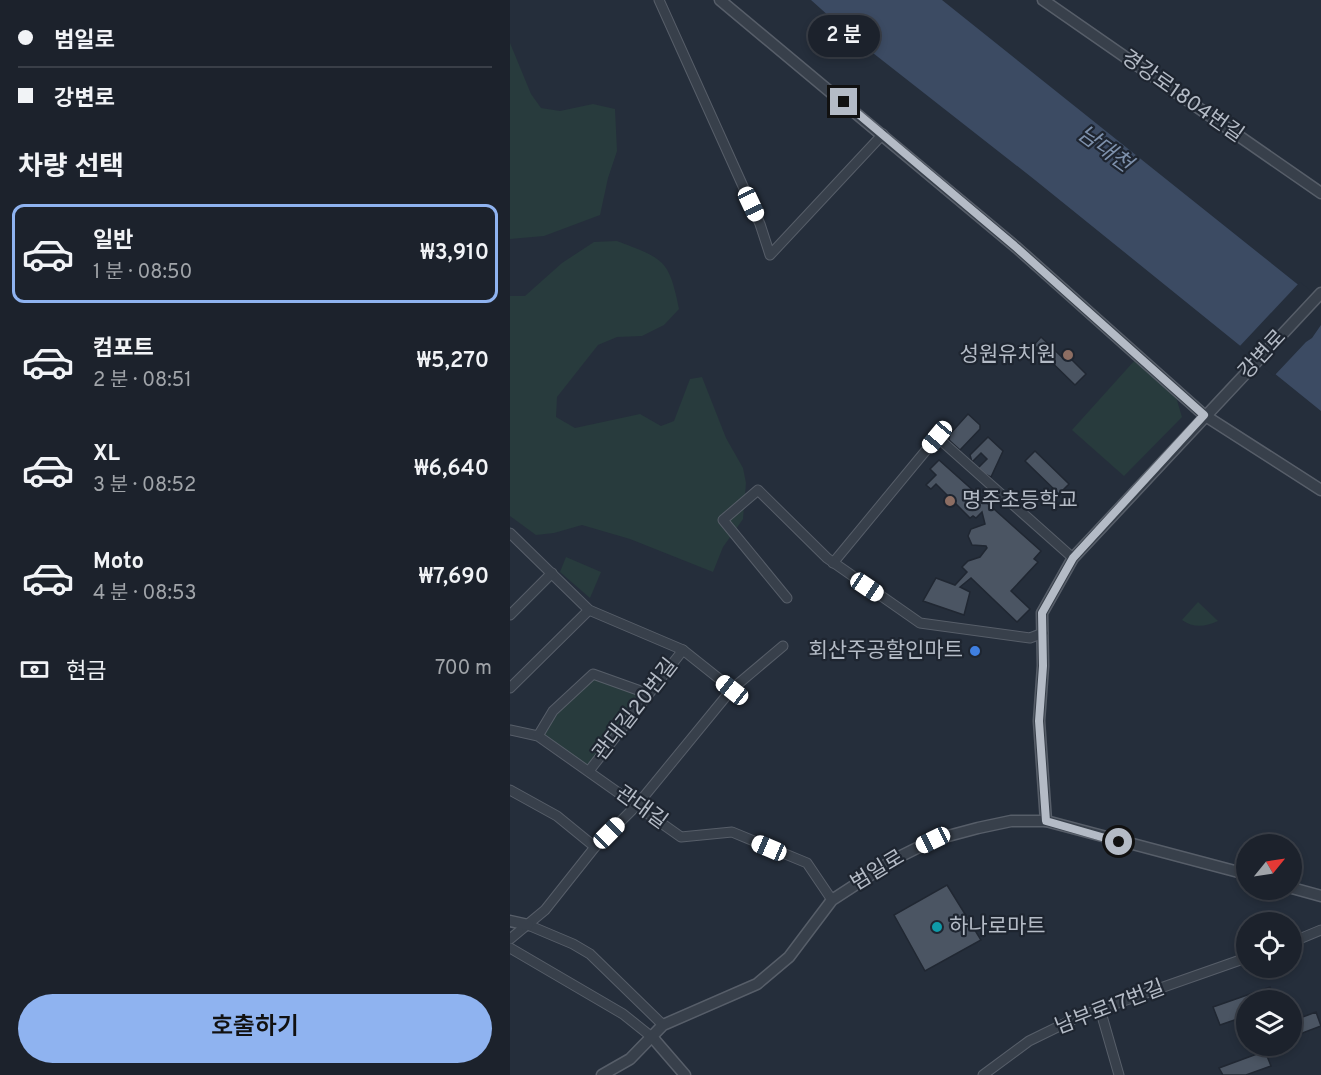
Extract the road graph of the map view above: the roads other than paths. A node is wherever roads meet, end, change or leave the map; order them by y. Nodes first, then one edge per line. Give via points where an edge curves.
1 (659, 0) edge
2 (720, 0) edge
3 (1043, 0) edge
4 (882, 134) junction
5 (1321, 193) edge
6 (1321, 293) edge
7 (1204, 415) junction
8 (1321, 490) edge
9 (511, 534) edge
10 (1073, 558) junction
11 (833, 563) junction
12 (552, 573) junction
13 (787, 598) dead end
14 (589, 610) junction
15 (510, 615) edge
16 (1042, 633) junction
17 (783, 646) dead end
18 (683, 650) junction
19 (510, 688) edge
20 (732, 690) junction
21 (649, 694) junction
22 (510, 730) edge
23 (538, 736) junction
24 (589, 771) junction
25 (510, 790) edge
26 (637, 805) junction
27 (1046, 821) junction
28 (595, 847) junction
29 (1236, 871) edge
30 (1302, 891) edge
31 (1321, 896) edge
32 (832, 900) junction
33 (510, 921) edge
34 (528, 925) junction
35 (1321, 930) edge
36 (1302, 938) edge
37 (510, 939) edge
38 (510, 948) edge
39 (1236, 961) edge
40 (1100, 1009) junction
41 (663, 1025) junction
42 (652, 1038) junction
43 (602, 1075) edge
44 (686, 1075) edge
45 (983, 1075) edge
46 (1119, 1075) edge

1 - 4 street via 760,224 770,255
2 - 4 street
3 - 5 street, 경강로1804번길
4 - 7 street
6 - 7 street, 강변로
7 - 8 street
7 - 10 street, 강변로
9 - 12 street
10 - 11 street via 937,437
10 - 16 street, 강변로 via 1042,613
11 - 13 street via 758,490 723,520
11 - 16 street via 920,623 1030,638
12 - 14 street
12 - 15 street
14 - 18 street
14 - 19 street
16 - 27 street, 강변로 via 1039,721
17 - 20 street
18 - 20 street
18 - 21 street, 관대길20번길
20 - 26 street
21 - 23 street via 592,674 553,711
21 - 24 street, 관대길20번길
22 - 23 street, 관대길
23 - 24 street, 관대길
24 - 26 street, 관대길
25 - 28 street via 557,816
26 - 28 street
26 - 32 street, 관대길 via 681,837 732,832 807,863
27 - 29 street, 범일로
27 - 32 street, 범일로 via 1011,821 933,840 895,859
28 - 34 street via 545,910
30 - 31 street
32 - 41 street, 범일로 via 774,972 741,992
33 - 34 street
34 - 37 street
34 - 41 street via 590,954
35 - 36 street
38 - 42 street via 623,1014
39 - 40 street, 남부로17번길
40 - 45 street, 남부로17번길 via 1029,1041
40 - 46 street
41 - 42 street, 범일로
42 - 43 street, 범일로 via 630,1059
42 - 44 street

